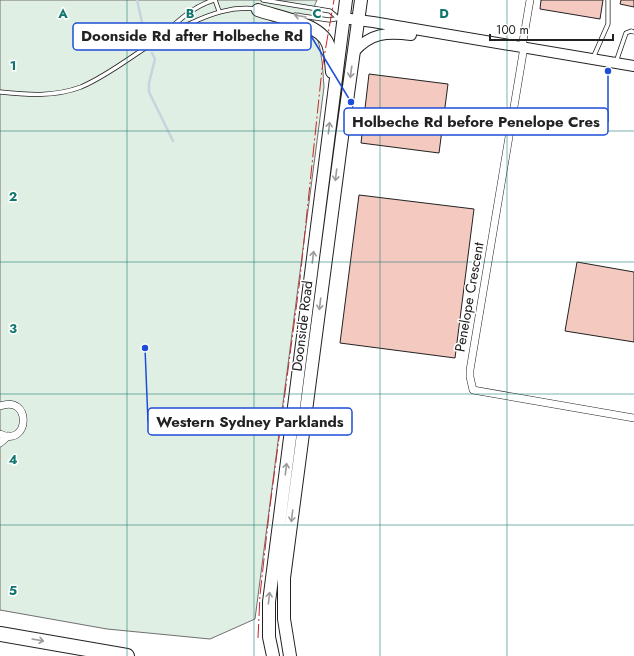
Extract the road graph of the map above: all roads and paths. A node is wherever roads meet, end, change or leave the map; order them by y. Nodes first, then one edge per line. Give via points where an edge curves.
1 (214, 0) edge
2 (346, 0) edge
3 (361, 0) edge
4 (530, 0) edge
5 (608, 0) edge
6 (261, 5) edge
7 (219, 12) junction
8 (341, 18) junction
9 (358, 20) junction
10 (634, 32) edge
11 (439, 34) junction
12 (160, 38) junction
13 (523, 47) junction
14 (354, 52) junction
15 (593, 59) junction
16 (616, 63) junction
17 (634, 66) edge
18 (334, 85) junction
19 (0, 92) edge
20 (2, 405) edge
21 (634, 418) edge
22 (0, 434) edge
23 (8, 436) junction
24 (0, 443) edge
25 (0, 634) edge
26 (269, 637) junction
27 (127, 656) edge
28 (266, 656) edge
29 (273, 656) edge
30 (290, 656) edge

1 - 7 lane
1 - 12 lane via 179,20
2 - 8 main road, Doonside Road
3 - 9 main road, Doonside Road
4 - 13 street
5 - 15 lane via 608,24
6 - 7 lane
6 - 8 lane via 330,12
8 -> 6 lane via 313,18
6 - 18 main road via 311,27 325,38 329,47
7 - 12 lane
8 - 9 street
8 - 18 main road, Doonside Road
9 - 11 street
9 - 14 main road, Doonside Road
10 - 16 lane via 626,33
11 - 13 street
11 - 14 street via 419,36 390,33 366,40
12 - 19 lane via 82,86 56,94
13 - 15 street
13 - 21 street, Penelope Crescent via 470,370 473,390
14 -> 30 main road, Doonside Road via 284,578 284,618
15 - 16 street
16 - 17 street
26 -> 18 main road, Doonside Road via 269,602
20 - 23 street via 11,404 23,414 20,432
22 - 23 street
23 - 24 street
25 -> 27 highway
26 - 28 main road
26 - 29 main road, Doonside Road

